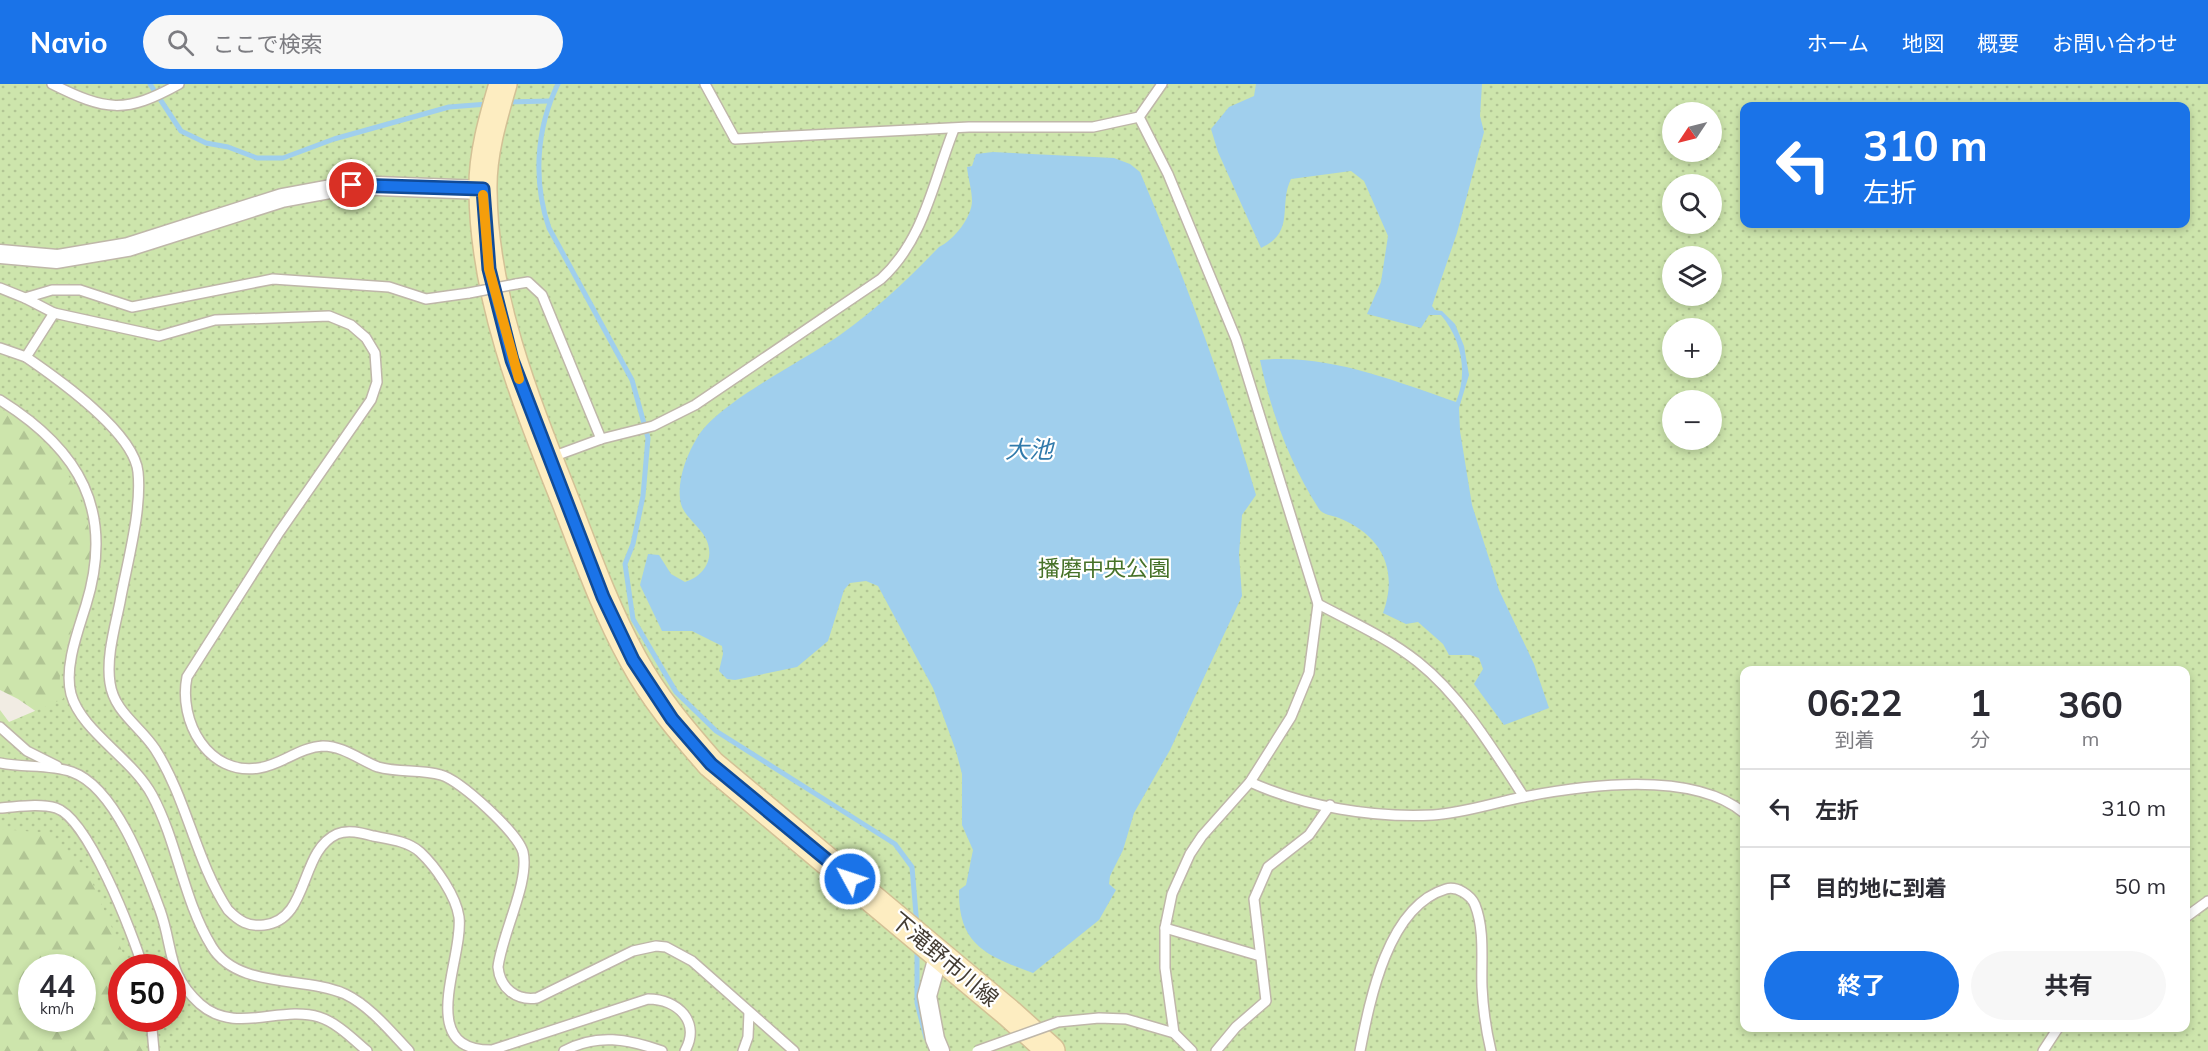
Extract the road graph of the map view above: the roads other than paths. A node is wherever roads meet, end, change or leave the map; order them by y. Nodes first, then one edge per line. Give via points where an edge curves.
1 (52, 84) edge
2 (179, 84) edge
3 (503, 84) edge
4 (705, 84) edge
5 (1162, 84) edge
6 (1139, 117) junction
7 (954, 129) junction
8 (483, 189) junction
9 (0, 254) edge
10 (0, 288) edge
11 (25, 298) junction
12 (54, 313) junction
13 (0, 348) edge
14 (26, 357) junction
15 (0, 400) edge
16 (601, 439) junction
17 (548, 458) junction
18 (1318, 604) junction
19 (0, 727) edge
20 (0, 763) edge
21 (65, 771) junction
22 (1250, 782) junction
23 (1524, 797) junction
24 (1330, 805) junction
25 (0, 808) edge
26 (1740, 811) edge
27 (2208, 901) edge
28 (2190, 914) edge
29 (1165, 928) junction
30 (939, 953) junction
31 (139, 954) edge
32 (1260, 956) junction
33 (749, 1012) junction
34 (152, 1032) edge
35 (2055, 1032) edge
36 (1174, 1033) junction
37 (687, 1047) edge
38 (154, 1051) edge
39 (367, 1051) edge
40 (409, 1051) edge
41 (564, 1051) edge
42 (662, 1051) edge
43 (742, 1051) edge
44 (794, 1051) edge
45 (940, 1051) edge
46 (977, 1051) edge
47 (1051, 1051) edge
48 (1191, 1051) edge
49 (1216, 1051) edge
50 (1360, 1051) edge
51 (1491, 1051) edge
52 (2043, 1051) edge

1 - 2 lane via 104,106 150,99
3 - 8 main road, 下滝野市川線 via 493,116
4 - 7 lane via 735,139
5 - 6 lane
6 - 7 lane via 1094,127
6 - 18 lane via 1168,174 1236,339
7 - 16 lane via 917,233 895,266 695,405 653,426
8 - 9 street via 352,185 282,198 128,247 57,259
8 - 17 main road, 下滝野市川線 via 489,269 512,360
10 - 11 lane
11 - 12 lane
11 - 16 lane, bridge via 52,290 80,290 132,307 148,306 262,279 290,278 389,287 426,299 528,282 542,295
12 - 14 lane
12 - 33 lane via 159,336 215,320 329,316 366,338 375,353 377,367 377,382 370,400 294,509 187,677 187,715 198,739 215,758 241,769 262,768 313,747 325,746 339,748 379,767 442,775 453,780 504,823 523,852 522,878 498,967 506,987 517,996 537,998 633,951 656,946 692,960
13 - 14 lane
14 - 37 lane via 63,383 111,427 133,456 138,471 134,528 114,634 110,683 118,707 155,749 228,910 253,927 278,922 295,903 315,857 339,833 359,832 407,844 429,863 458,909 460,934 448,1002 449,1024 457,1040 472,1049 492,1050 648,999 660,999 674,1004 689,1020 692,1033
15 - 40 lane via 32,420 60,448 84,484 95,525 95,565 70,670 71,694 84,721 130,765 152,795 201,927 214,950 240,971 254,976 319,984 346,995 373,1014
16 - 17 lane
17 - 30 main road, 下滝野市川線 via 603,597 633,660 672,719 711,764
18 - 22 lane via 1313,651 1302,691 1291,717
18 - 23 lane via 1381,637 1419,663 1465,713
19 - 21 lane via 27,751
20 - 21 lane
21 - 39 lane via 94,784 112,806 160,910 173,968 184,987 202,1005 237,1019 295,1013 320,1017
22 - 24 lane
22 - 29 lane via 1190,854 1172,894
23 - 24 lane via 1435,815 1386,815
23 - 26 lane via 1645,785 1712,795
24 - 32 lane via 1309,835 1268,867 1254,899
25 - 31 lane via 56,808 71,817 86,835
27 - 28 lane
29 - 32 lane
29 - 36 lane via 1165,968
30 - 45 street via 927,996
30 - 47 main road, 下滝野市川線
32 - 49 lane via 1266,1001 1236,1026
33 - 43 lane via 748,1037
33 - 44 lane
34 - 38 lane
35 - 52 lane
36 - 46 lane, bridge via 1126,1019 1099,1018 1058,1022
36 - 48 lane
41 - 42 lane via 592,1040 609,1039
50 - 51 lane via 1378,977 1404,919 1436,892 1450,888 1465,892 1475,903

